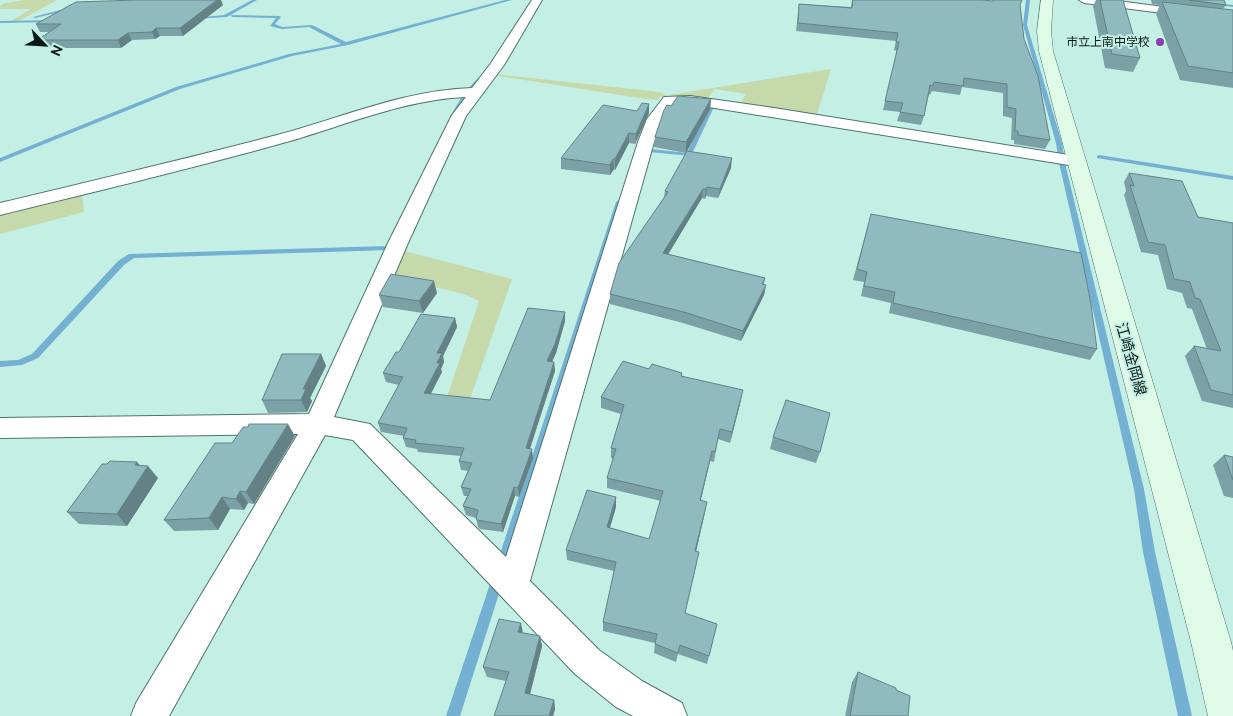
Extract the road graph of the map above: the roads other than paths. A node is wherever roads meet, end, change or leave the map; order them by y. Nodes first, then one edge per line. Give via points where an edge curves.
1 (537, 0) edge
2 (1047, 0) edge
3 (1084, 0) edge
4 (1233, 19) edge
5 (470, 91) junction
6 (1067, 160) junction
7 (0, 209) edge
8 (312, 424) junction
9 (0, 428) edge
10 (504, 575) junction
11 (149, 716) edge
12 (669, 716) edge
13 (1229, 716) edge

1 - 5 street via 497,65
2 - 6 main road, 江崎金岡線 via 1046,51
3 - 4 street
5 - 7 street via 372,111 284,138
5 - 8 street
6 - 10 street via 774,112 669,100 654,119 646,142
6 - 13 main road, 江崎金岡線 via 1211,642
8 - 9 street
8 - 10 street via 361,431
8 - 11 street
10 - 12 street via 587,662 629,694

